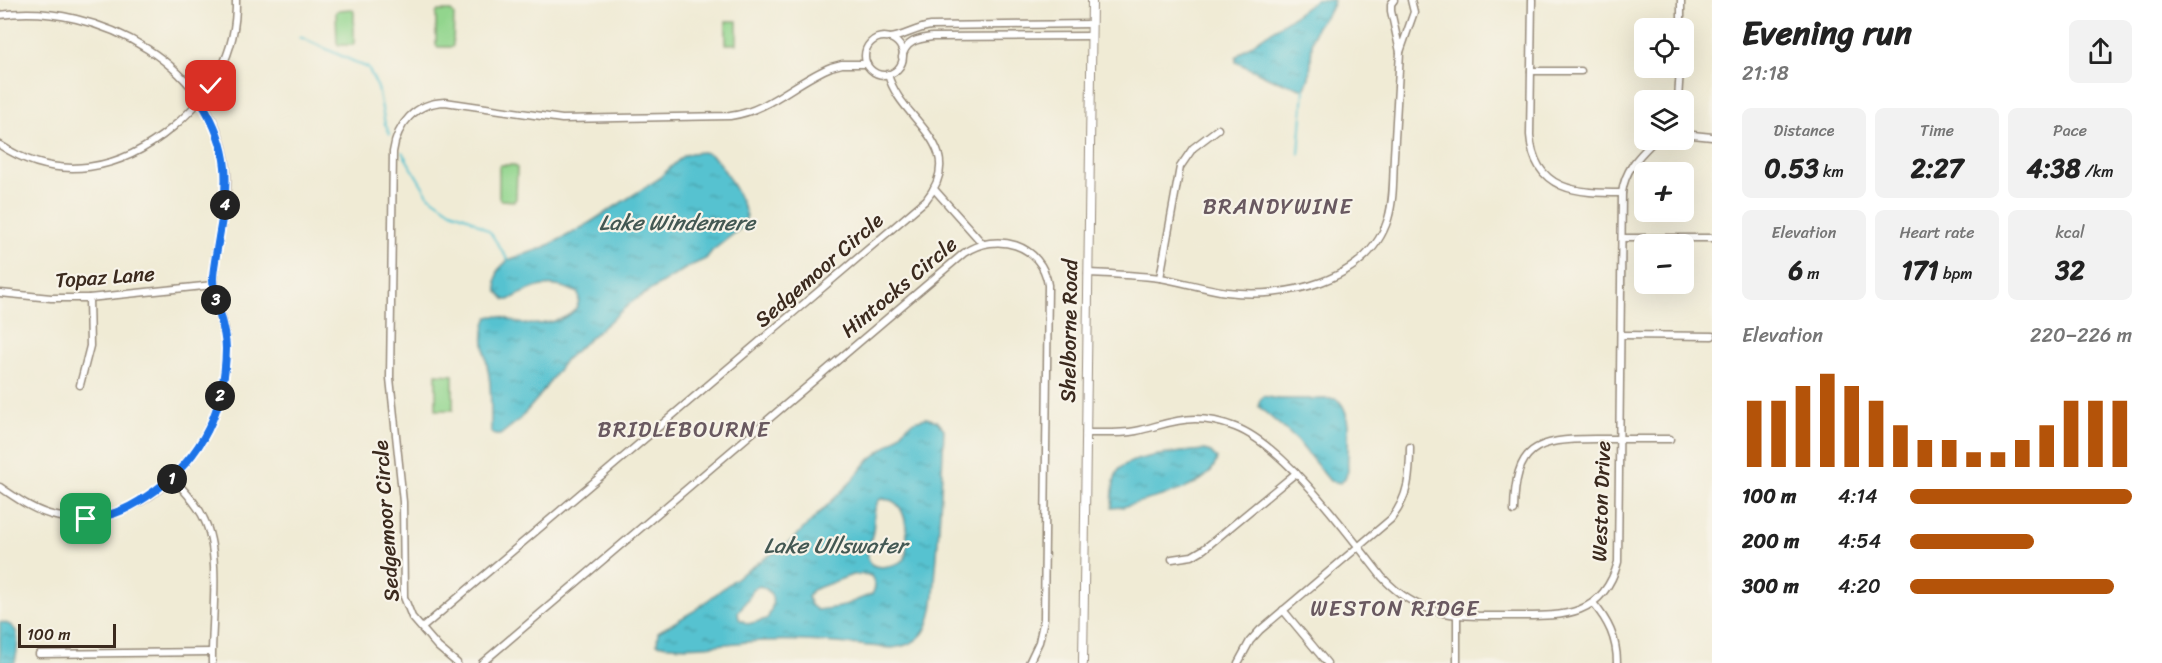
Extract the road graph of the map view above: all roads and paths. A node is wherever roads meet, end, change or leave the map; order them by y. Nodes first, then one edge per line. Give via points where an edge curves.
1 (236, 0) edge
2 (1092, 0) edge
3 (1394, 0) edge
4 (1411, 0) edge
5 (1532, 0) edge
6 (1681, 0) edge
7 (0, 15) edge
8 (1681, 18) edge
9 (1091, 24) junction
10 (1091, 36) junction
11 (890, 38) junction
12 (1400, 52) junction
13 (903, 57) junction
14 (867, 64) junction
15 (1531, 71) junction
16 (1581, 71) dead end
17 (888, 74) junction
18 (201, 102) junction
19 (1218, 129) dead end
20 (1694, 135) edge
21 (1712, 137) edge
22 (0, 145) edge
23 (1645, 150) edge
24 (934, 189) junction
25 (1622, 193) junction
26 (1622, 238) junction
27 (1712, 238) edge
28 (982, 243) junction
29 (1088, 273) junction
30 (1160, 278) junction
31 (213, 285) junction
32 (0, 293) edge
33 (89, 298) junction
34 (1621, 335) junction
35 (1712, 336) edge
36 (80, 384) dead end
37 (1086, 433) junction
38 (1620, 439) junction
39 (1670, 439) dead end
40 (1410, 447) dead end
41 (1296, 473) junction
42 (173, 478) junction
43 (0, 487) edge
44 (1514, 511) dead end
45 (1358, 547) junction
46 (1172, 558) dead end
47 (1593, 603) junction
48 (1283, 610) junction
49 (1457, 616) junction
50 (422, 628) junction
51 (212, 652) junction
52 (39, 654) dead end
53 (212, 663) edge
54 (457, 663) edge
55 (482, 663) edge
56 (1029, 663) edge
57 (1083, 663) edge
58 (1238, 663) edge
59 (1327, 663) edge
60 (1457, 663) edge
61 (1617, 663) edge

1 - 18 street via 227,56
2 - 9 street, Shelborne Road
3 - 12 street via 1391,11
4 - 12 street via 1414,12
5 - 15 street
6 - 8 street
7 - 18 street via 59,15 107,27 156,55
9 - 10 street, Shelborne Road
9 - 11 street via 932,26
10 - 13 street via 932,38 909,44
10 - 29 street, Shelborne Road
11 - 13 street via 900,47
11 - 14 street via 875,39 868,45
12 - 30 street via 1391,206 1381,236 1364,258 1322,281 1266,293 1225,292
13 - 17 street via 900,66
14 - 17 street via 874,72
14 - 50 street, Sedgemoor Circle via 831,67 764,106 730,116 562,118 445,102 426,105 406,120 396,135 393,152 390,378 403,502 404,597
15 - 16 street
15 - 25 street via 1530,142 1541,169 1555,182 1575,191
17 - 24 street via 893,90 936,145 939,169
18 - 22 street via 143,149 100,165 50,166 18,156
18 - 31 street via 217,134 227,175
19 - 30 street via 1193,148 1180,167
20 - 21 street
23 - 25 street, Weston Drive via 1631,165
24 - 28 street
24 - 50 street, Sedgemoor Circle
25 - 26 street, Weston Drive
26 - 27 street
26 - 34 street, Weston Drive
28 - 55 street, Hintocks Circle via 956,260
28 - 56 street, Hintocks Circle via 1003,242 1020,247 1038,262 1047,280 1044,610 1039,642
29 - 30 street
29 - 37 street, Shelborne Road
31 - 33 street, Topaz Lane
31 - 42 street via 225,341 220,395 203,441
32 - 33 street, Topaz Lane
33 - 36 street via 90,346
34 - 35 street
34 - 38 street, Weston Drive
37 - 41 street via 1134,431 1178,420 1223,423 1261,441
37 - 57 street, Shelborne Road
38 - 39 street
38 - 44 street via 1559,440 1539,447 1526,458 1517,474
38 - 47 street, Weston Drive via 1618,562 1610,582
40 - 45 street via 1409,481 1402,504 1391,519
41 - 45 street
41 - 46 street via 1204,549 1192,556
42 - 43 street via 131,507 86,519 38,511
42 - 51 street via 196,505 212,539
45 - 48 street
45 - 49 street via 1404,597 1428,609
47 - 49 street via 1563,615
47 - 61 street via 1613,632
48 - 58 street via 1255,635
48 - 59 street
49 - 60 street
50 - 54 street
51 - 52 street
51 - 53 street

